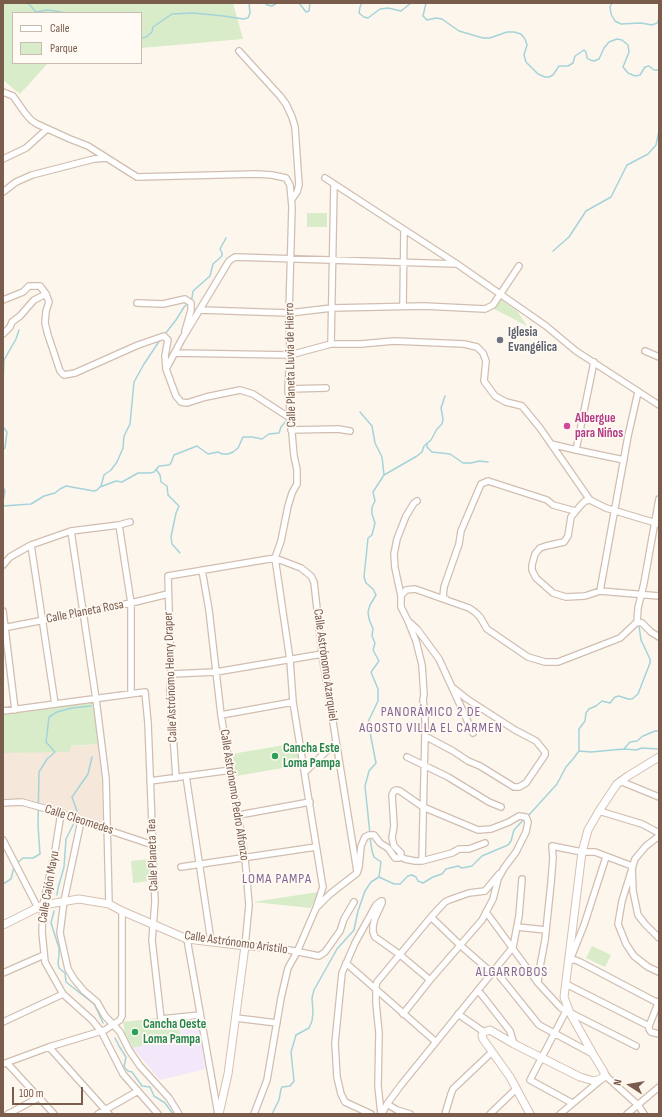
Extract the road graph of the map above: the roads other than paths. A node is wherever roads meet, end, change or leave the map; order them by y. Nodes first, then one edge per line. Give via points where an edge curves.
1 (239, 51) dead end
2 (3, 92) edge
3 (47, 130) junction
4 (107, 158) junction
5 (3, 159) edge
6 (325, 178) dead end
7 (334, 184) junction
8 (3, 192) edge
9 (292, 199) junction
10 (404, 231) junction
11 (291, 259) junction
12 (333, 261) junction
13 (404, 263) junction
14 (457, 264) junction
15 (520, 266) dead end
16 (46, 294) junction
17 (500, 295) junction
18 (3, 300) edge
19 (137, 303) dead end
20 (403, 306) junction
21 (332, 308) junction
22 (200, 310) junction
23 (289, 313) junction
24 (3, 334) edge
25 (182, 339) junction
26 (331, 344) junction
27 (645, 351) dead end
28 (175, 353) junction
29 (290, 355) junction
30 (659, 357) edge
31 (594, 362) junction
32 (166, 369) junction
33 (326, 388) dead end
34 (288, 389) junction
35 (638, 392) junction
36 (659, 405) edge
37 (290, 418) junction
38 (291, 430) junction
39 (350, 431) dead end
40 (551, 444) junction
41 (576, 450) junction
42 (624, 460) junction
43 (659, 499) edge
44 (590, 500) junction
45 (416, 501) dead end
46 (614, 510) junction
47 (575, 511) junction
48 (130, 522) dead end
49 (657, 523) edge
50 (119, 525) junction
51 (71, 531) junction
52 (31, 545) junction
53 (275, 558) junction
54 (3, 566) edge
55 (202, 570) junction
56 (600, 591) junction
57 (168, 594) junction
58 (641, 594) junction
59 (401, 596) junction
60 (659, 596) edge
61 (447, 600) junction
62 (131, 603) junction
63 (3, 611) edge
64 (83, 612) junction
65 (43, 620) junction
66 (408, 621) junction
67 (637, 622) junction
68 (4, 628) edge
69 (659, 637) edge
70 (322, 654) junction
71 (290, 660) junction
72 (216, 672) junction
73 (171, 674) junction
74 (453, 688) junction
75 (131, 694) junction
76 (96, 699) junction
77 (293, 702) junction
78 (55, 704) junction
79 (16, 710) junction
80 (3, 711) edge
81 (221, 714) junction
82 (473, 733) dead end
83 (425, 736) junction
84 (336, 742) junction
85 (407, 757) dead end
86 (659, 757) edge
87 (425, 765) junction
88 (231, 770) junction
89 (305, 772) junction
90 (186, 776) junction
91 (176, 778) junction
92 (150, 781) junction
93 (620, 781) junction
94 (659, 797) edge
95 (3, 802) edge
96 (310, 802) junction
97 (423, 807) junction
98 (501, 807) dead end
99 (599, 811) junction
100 (61, 813) junction
101 (238, 815) junction
102 (81, 821) junction
103 (107, 830) junction
104 (659, 833) edge
105 (659, 836) edge
106 (3, 840) edge
107 (485, 842) dead end
108 (153, 845) junction
109 (316, 847) junction
110 (582, 852) junction
111 (400, 856) junction
112 (606, 857) junction
113 (245, 858) junction
114 (422, 861) junction
115 (200, 864) junction
116 (632, 866) junction
117 (181, 867) dead end
118 (504, 868) junction
119 (357, 873) junction
120 (522, 878) dead end
121 (64, 901) junction
122 (354, 902) dead end
123 (109, 904) junction
124 (41, 906) junction
125 (316, 908) junction
126 (122, 911) junction
127 (486, 912) junction
128 (431, 917) junction
129 (3, 925) edge
130 (154, 926) junction
131 (517, 927) junction
132 (546, 930) junction
133 (659, 938) edge
134 (187, 939) junction
135 (211, 941) junction
136 (460, 945) junction
137 (245, 946) junction
138 (513, 948) junction
139 (296, 952) junction
140 (399, 954) junction
141 (44, 955) junction
142 (570, 960) junction
143 (346, 963) junction
144 (493, 971) junction
145 (659, 972) edge
146 (3, 974) edge
147 (430, 980) junction
148 (538, 983) junction
149 (566, 984) junction
150 (376, 990) junction
151 (478, 990) junction
152 (63, 994) junction
153 (385, 998) junction
154 (659, 1002) edge
155 (376, 1003) junction
156 (568, 1012) junction
157 (403, 1014) junction
158 (458, 1014) junction
159 (200, 1015) junction
160 (236, 1018) junction
161 (3, 1022) edge
162 (277, 1023) junction
163 (114, 1025) junction
164 (649, 1026) junction
165 (101, 1031) junction
166 (484, 1032) junction
167 (554, 1034) junction
168 (659, 1034) edge
169 (436, 1042) junction
170 (514, 1044) junction
171 (636, 1046) dead end
172 (49, 1047) junction
173 (492, 1052) junction
174 (593, 1054) junction
175 (542, 1058) junction
176 (5, 1063) edge
177 (604, 1077) junction
178 (659, 1087) edge
179 (516, 1089) junction
180 (138, 1091) junction
181 (38, 1098) junction
182 (572, 1103) junction
183 (387, 1104) junction
184 (638, 1105) junction
185 (107, 1112) edge
186 (8, 1114) edge
187 (54, 1114) edge
188 (98, 1114) edge
189 (158, 1114) edge
190 (179, 1114) edge
191 (219, 1114) edge
192 (254, 1114) edge
193 (371, 1114) edge
194 (382, 1114) edge
195 (410, 1114) edge
196 (445, 1114) edge
197 (490, 1114) edge
198 (530, 1114) edge
199 (560, 1114) edge
200 (627, 1114) edge
201 (644, 1114) edge

1 - 9 street via 280,96 292,117 299,185
2 - 3 street, Calle Planeta Lluvia de Hierro via 13,96 31,120
3 - 4 street, Calle Planeta Lluvia de Hierro via 88,146
3 - 5 street via 26,148
4 - 8 street via 32,175 16,182
4 - 9 street, Calle Planeta Lluvia de Hierro via 137,177 256,174 282,176 288,182
6 - 7 street
7 - 10 street
7 - 12 street
9 - 11 street, Calle Planeta Lluvia de Hierro
10 - 13 street
10 - 14 street
11 - 12 street
11 - 22 street via 232,259
11 - 23 street, Calle Planeta Lluvia de Hierro
12 - 13 street
12 - 21 street
13 - 14 street
13 - 20 street
14 - 17 street
15 - 17 street
16 - 18 street via 40,286 29,286 23,292
16 - 24 street via 34,300
16 - 32 street via 49,302 46,311 48,335 62,374 67,376 75,373 162,336 168,340
17 - 20 street via 493,305 485,309
17 - 31 street
19 - 25 street via 164,304 185,299 190,303 191,310
20 - 21 street
21 - 23 street
21 - 26 street
22 - 23 street
22 - 25 street
23 - 29 street, Calle Planeta Lluvia de Hierro
25 - 28 street
26 - 29 street
26 - 40 street via 394,341 464,344 477,347 486,361 484,381 495,396 522,406
27 - 30 street
28 - 29 street
28 - 32 street
29 - 34 street, Calle Planeta Lluvia de Hierro
31 - 35 street
31 - 41 street
32 - 37 street via 176,396 181,402 187,403 240,390 253,394
33 - 34 street
34 - 37 street, Calle Planeta Lluvia de Hierro
35 - 36 street
35 - 42 street
37 - 38 street, Calle Planeta Lluvia de Hierro
38 - 39 street
38 - 53 street, Calle Planeta Lluvia de Hierro via 298,470 297,484 288,506
40 - 41 street
40 - 44 street
41 - 42 street
42 - 46 street
43 - 49 street
44 - 46 street
44 - 47 street via 585,501
45 - 59 street via 406,516 394,550
46 - 49 street
46 - 56 street
47 - 56 street via 570,521 567,539 537,551 532,570 548,590 558,595 585,596
47 - 61 street via 488,482 481,484 461,531 444,587 443,597
48 - 50 street
49 - 58 street
50 - 51 street
50 - 62 street
51 - 52 street
51 - 64 street
52 - 54 street via 10,557
52 - 65 street
53 - 55 street
53 - 70 street, Calle Astrónomo Azarquiel via 301,568 314,582
53 - 71 street, Calle Planeta Lluvia de Hierro
55 - 57 street, Calle Astrónomo Henry Draper via 168,576
55 - 72 street, Calle Astrónomo Pedro Alfonzo
56 - 58 street
57 - 62 street, Calle Planeta Rosa
57 - 73 street, Calle Astrónomo Henry Draper
58 - 60 street
58 - 67 street
59 - 61 street via 410,588
59 - 66 street via 401,607
61 - 67 street via 475,612 486,629 528,657 545,662 558,662 620,638
62 - 64 street, Calle Planeta Rosa
62 - 75 street
63 - 68 street
64 - 65 street, Calle Planeta Rosa
64 - 76 street
65 - 68 street, Calle Planeta Rosa
65 - 78 street
66 - 74 street via 435,653
66 - 83 street via 422,665
67 - 69 street
68 - 79 street
70 - 71 street
70 - 84 street, Calle Astrónomo Azarquiel
71 - 72 street
71 - 77 street, Calle Planeta Lluvia de Hierro
72 - 73 street
72 - 81 street, Calle Astrónomo Pedro Alfonzo
73 - 91 street, Calle Astrónomo Henry Draper
74 - 82 street
74 - 83 street via 536,741 545,755 526,783 514,787
75 - 76 street
75 - 92 street, Calle Planeta Tea via 146,692
76 - 78 street
76 - 103 street via 106,779
77 - 81 street
77 - 89 street, Calle Planeta Lluvia de Hierro
78 - 79 street
79 - 80 street
81 - 88 street, Calle Astrónomo Pedro Alfonzo
83 - 87 street
84 - 89 street
84 - 119 street, Calle Astrónomo Azarquiel
85 - 87 street
86 - 93 street
87 - 97 street
87 - 98 street via 495,806
88 - 90 street
88 - 101 street, Calle Astrónomo Pedro Alfonzo
89 - 96 street, Calle Planeta Lluvia de Hierro
90 - 91 street
90 - 115 street
91 - 92 street
92 - 108 street, Calle Planeta Tea
93 - 94 street
93 - 99 street
95 - 100 street, Calle Cleomedes via 22,802
96 - 101 street
96 - 109 street, Calle Planeta Lluvia de Hierro
97 - 111 street via 400,791 393,792 392,838 394,846 401,853
97 - 114 street
97 - 118 street via 481,831 502,825 519,816 526,817 526,832
99 - 104 street via 642,824
99 - 110 street via 588,830
100 - 102 street, Calle Cleomedes
100 - 124 street, Calle Cajón Mayu via 55,851
101 - 113 street, Calle Astrónomo Pedro Alfonzo
102 - 103 street, Calle Cleomedes
102 - 121 street, Calle Cajón Mayu
103 - 108 street, Calle Cleomedes
103 - 123 street
105 - 116 street via 639,854
106 - 124 street
107 - 114 street
108 - 130 street, Calle Planeta Tea
109 - 113 street
109 - 125 street, Calle Planeta Lluvia de Hierro via 323,887
110 - 112 street via 595,852
110 - 132 street via 552,846
110 - 142 street
111 - 114 street
111 - 119 street via 395,858 374,835 368,835 361,846
112 - 116 street
112 - 142 street
113 - 115 street
113 - 137 street, Calle Astrónomo Pedro Alfonzo via 249,905
115 - 117 street
115 - 135 street
116 - 133 street via 633,891 638,915
116 - 145 street via 619,912 619,930 634,956
118 - 127 street
118 - 128 street via 485,891 449,900
119 - 125 street
120 - 131 street
121 - 123 street, Calle Astrónomo Aristilo via 79,899
121 - 124 street, Calle Astrónomo Aristilo
121 - 163 street, Calle Cajón Mayu via 60,933 68,969
122 - 139 street, Calle Astrónomo Aristilo via 340,931 325,952 319,956
123 - 126 street, Calle Astrónomo Aristilo
124 - 129 street, Calle Astrónomo Aristilo
124 - 141 street, Calle Cajón Mayu
125 - 139 street
126 - 130 street, Calle Astrónomo Aristilo
126 - 163 street via 122,1016
127 - 136 street
127 - 138 street
128 - 136 street
128 - 140 street
130 - 134 street, Calle Astrónomo Aristilo
130 - 159 street, Calle Planeta Tea via 152,940 161,1019
131 - 132 street
131 - 138 street
132 - 148 street
134 - 135 street, Calle Astrónomo Aristilo
134 - 159 street
135 - 137 street, Calle Astrónomo Aristilo
136 - 144 street
136 - 147 street
137 - 139 street, Calle Astrónomo Aristilo
137 - 160 street, Calle Astrónomo Pedro Alfonzo
138 - 144 street
138 - 148 street
139 - 162 street via 288,968
140 - 143 street via 374,937 375,918 381,901 376,905
140 - 147 street
140 - 150 street via 377,982
141 - 146 street
141 - 152 street, Calle Cajón Mayu via 50,974
142 - 149 street
142 - 154 street via 580,962
143 - 150 street
143 - 193 street via 340,983 335,1043 337,1077 345,1102
144 - 151 street
144 - 167 street via 535,1022
147 - 157 street
148 - 156 street
149 - 156 street via 564,997
149 - 164 street
150 - 153 street
150 - 155 street
151 - 158 street
151 - 170 street via 510,1031
152 - 161 street
152 - 165 street, Calle Cajón Mayu
153 - 155 street via 379,997
153 - 157 street
154 - 164 street
155 - 194 street via 379,1033 378,1086
156 - 167 street
156 - 171 street
156 - 174 street
157 - 169 street
158 - 166 street
158 - 169 street
159 - 191 street
160 - 162 street
160 - 191 street, Calle Astrónomo Pedro Alfonzo
162 - 192 street via 267,1080
163 - 165 street
163 - 190 street, Calle Cajón Mayu via 140,1066 169,1098
164 - 168 street via 651,1032
165 - 172 street
165 - 180 street, Calle Cajón Mayu via 118,1066
166 - 170 street via 490,1030
166 - 173 street via 483,1039
167 - 174 street
167 - 175 street
169 - 183 street
170 - 175 street
172 - 176 street
172 - 185 street
173 - 179 street
173 - 196 street via 453,1089
174 - 177 street
175 - 177 street via 580,1077 594,1080
175 - 182 street via 530,1080
176 - 181 street
177 - 182 street
177 - 184 street
178 - 184 street
179 - 197 street
179 - 198 street
180 - 185 street
180 - 189 street, Calle Cajón Mayu
181 - 186 street
181 - 187 street
182 - 199 street
183 - 194 street
183 - 195 street
184 - 200 street
184 - 201 street
185 - 188 street

